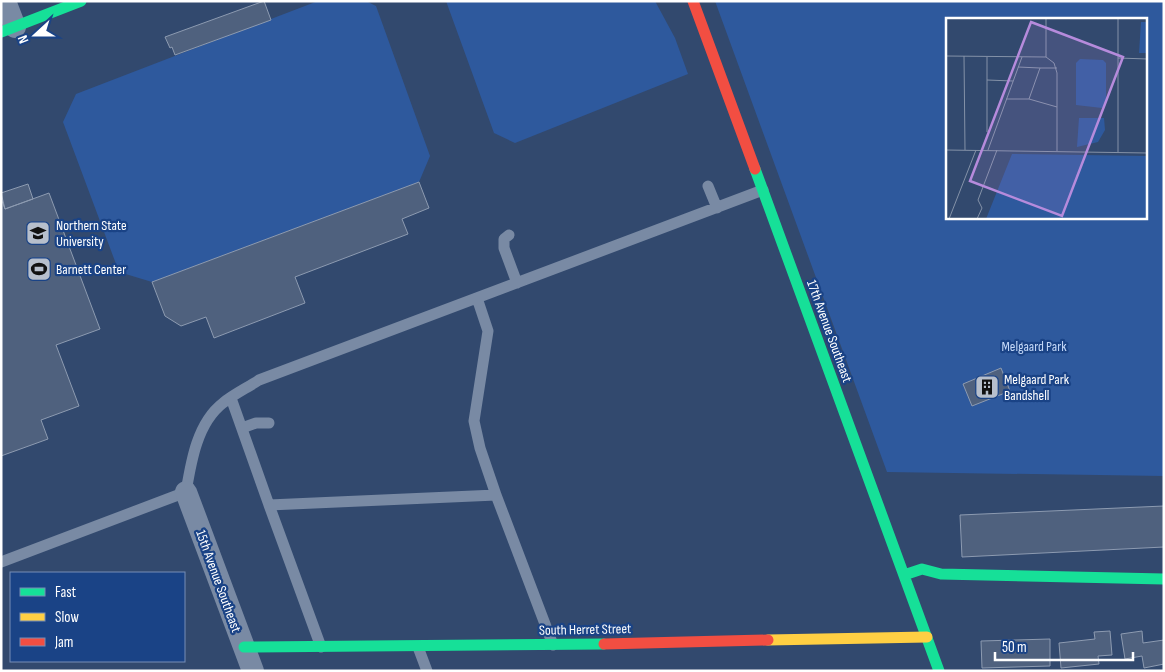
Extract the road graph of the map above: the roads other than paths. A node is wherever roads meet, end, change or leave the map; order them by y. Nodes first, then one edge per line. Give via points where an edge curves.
1 (5, 1) edge
2 (81, 1) edge
3 (694, 1) edge
4 (8, 30) edge
5 (708, 186) dead end
6 (763, 190) junction
7 (717, 208) junction
8 (509, 235) dead end
9 (517, 283) junction
10 (477, 298) junction
11 (231, 398) junction
12 (270, 423) dead end
13 (242, 428) junction
14 (186, 492) junction
15 (496, 495) junction
16 (269, 505) junction
17 (1, 562) edge
18 (904, 575) junction
19 (1164, 579) edge
20 (927, 637) junction
21 (553, 645) junction
22 (321, 646) junction
23 (418, 646) junction
24 (244, 647) junction
25 (253, 671) edge
26 (427, 671) edge
27 (939, 671) edge

1 - 4 street
2 - 4 street
3 - 6 street, 17th Avenue Southeast
5 - 7 lane
6 - 7 lane
6 - 18 street, 17th Avenue Southeast
7 - 9 lane
8 - 9 lane via 504,238 504,248
9 - 10 lane
10 - 11 lane via 260,380
10 - 15 lane via 488,331 469,421
11 - 13 lane
11 - 14 lane via 221,404 204,426 191,463
12 - 13 lane
13 - 16 lane
14 - 17 lane
14 - 24 street, 15th Avenue Southeast
15 - 16 lane
15 - 21 lane
16 - 22 lane
18 - 19 street via 922,569 941,574
18 - 20 street, 17th Avenue Southeast
20 - 21 street, South Herret Street
20 - 27 street, 17th Avenue Southeast
21 - 23 street, South Herret Street
22 - 23 street, South Herret Street
22 - 24 street, South Herret Street
23 - 26 lane
24 - 25 street, 15th Avenue Southeast

